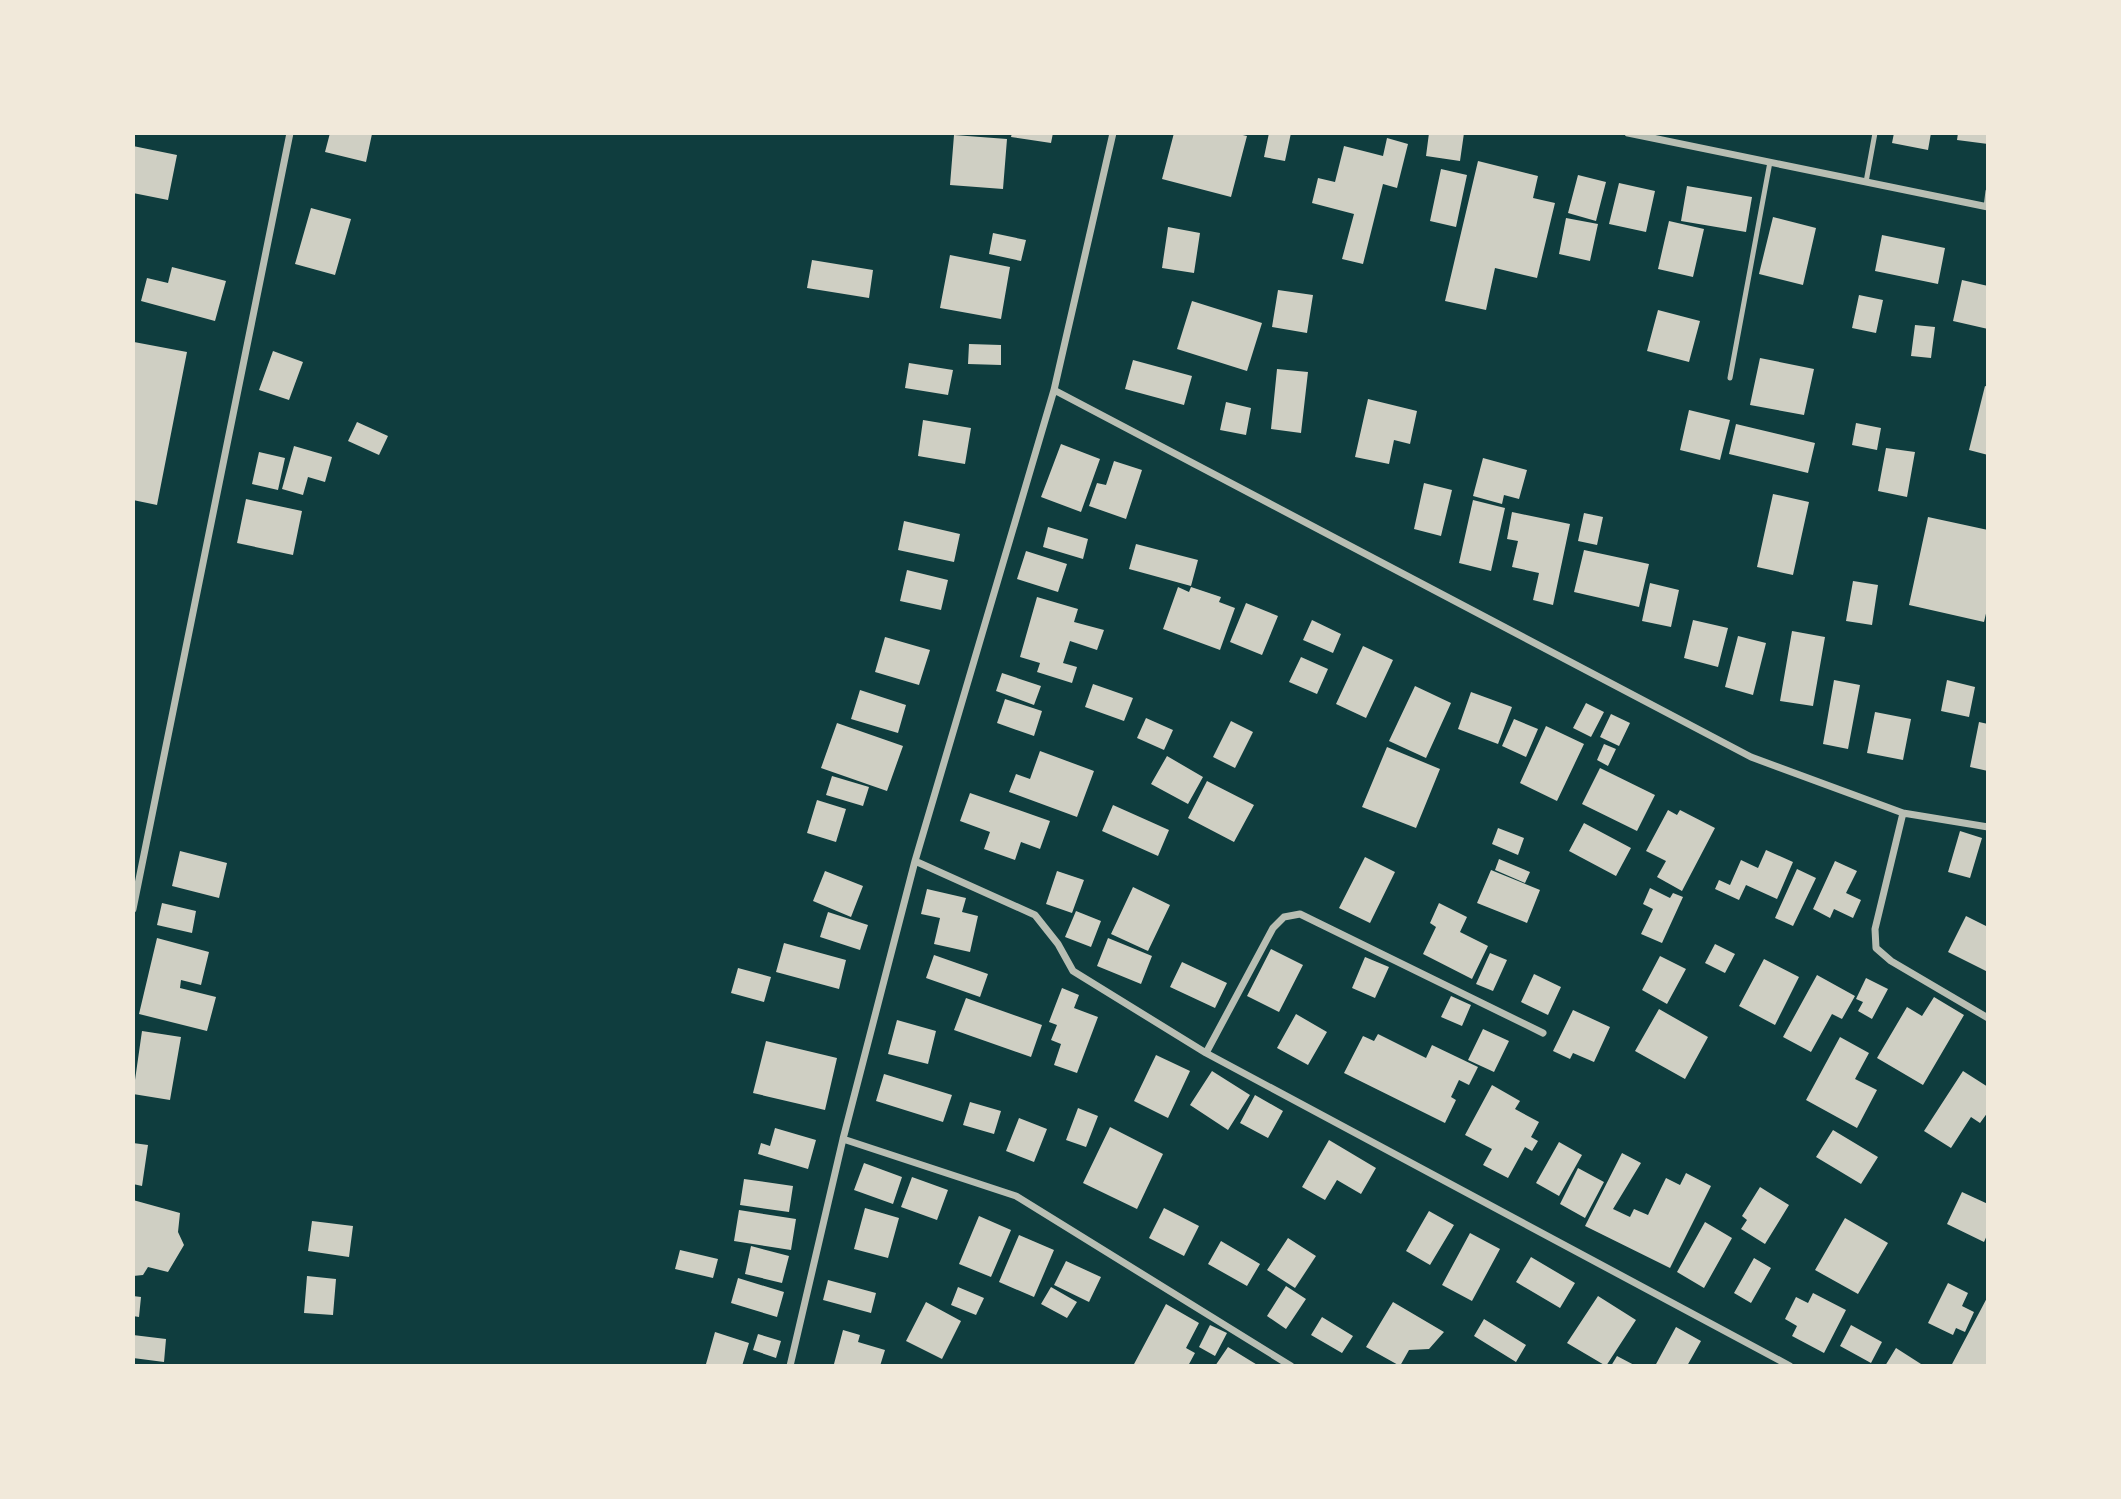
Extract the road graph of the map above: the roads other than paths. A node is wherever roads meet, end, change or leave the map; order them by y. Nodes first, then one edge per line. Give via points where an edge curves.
1 (290, 133) edge
2 (1113, 133) edge
3 (1628, 133) edge
4 (1875, 133) edge
5 (1770, 162) junction
6 (1866, 182) junction
7 (1988, 191) edge
8 (1987, 207) edge
9 (1730, 378) dead end
10 (1054, 390) junction
11 (1903, 813) junction
12 (1988, 827) edge
13 (915, 861) junction
14 (133, 909) edge
15 (1988, 1018) edge
16 (1543, 1033) dead end
17 (1206, 1053) junction
18 (843, 1139) junction
19 (790, 1366) edge
20 (1291, 1366) edge
21 (1790, 1366) edge

1 - 14 street
2 - 10 street
3 - 5 street
4 - 6 lane
5 - 6 street
5 - 9 lane
6 - 8 street
7 - 8 lane
10 - 11 street via 1751,757
10 - 13 street
11 - 12 street
11 - 15 street via 1875,929 1876,948
13 - 17 street via 1035,915 1073,971
13 - 18 street
16 - 17 street via 1300,914 1284,917 1273,928
17 - 21 street
18 - 19 street
18 - 20 street via 1016,1196

